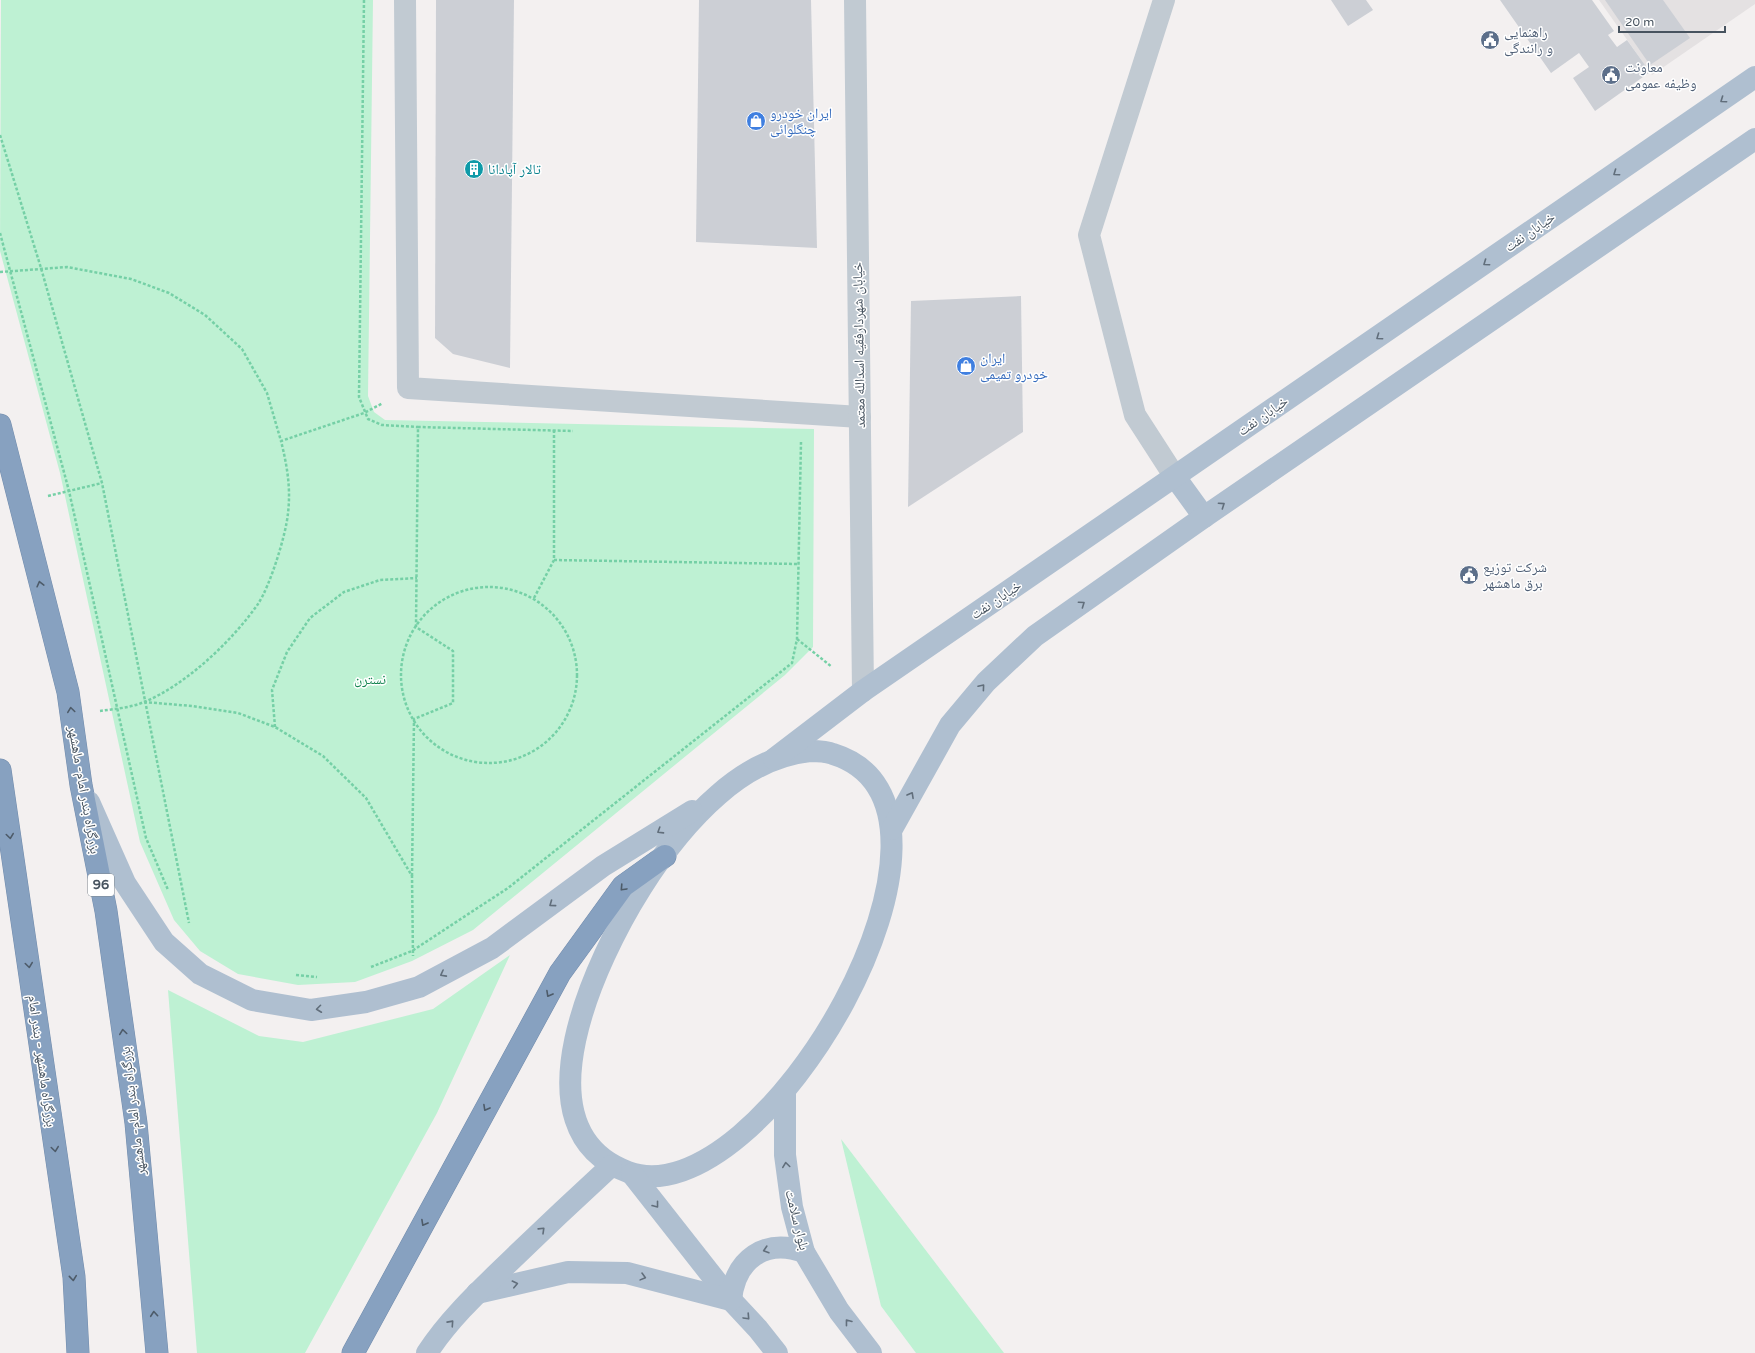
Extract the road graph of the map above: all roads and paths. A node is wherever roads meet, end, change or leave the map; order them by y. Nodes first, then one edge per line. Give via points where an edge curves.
1 (364, 0) edge
2 (405, 0) edge
3 (855, 0) edge
4 (1164, 0) edge
5 (1755, 77) edge
6 (0, 135) edge
7 (1755, 139) edge
8 (0, 233) edge
9 (41, 268) junction
10 (11, 271) junction
11 (0, 272) edge
12 (408, 388) junction
13 (364, 413) junction
14 (860, 417) junction
15 (0, 424) edge
16 (418, 427) junction
17 (554, 430) junction
18 (578, 431) dead end
19 (801, 436) dead end
20 (281, 441) junction
21 (1175, 477) junction
22 (102, 483) junction
23 (69, 491) junction
24 (20, 504) junction
25 (1204, 517) junction
26 (554, 560) junction
27 (798, 564) junction
28 (417, 578) junction
29 (534, 598) junction
30 (416, 627) junction
31 (797, 639) junction
32 (863, 691) junction
33 (144, 702) junction
34 (117, 709) junction
35 (71, 715) junction
36 (414, 719) junction
37 (275, 727) junction
38 (774, 759) junction
39 (0, 770) edge
40 (81, 784) junction
41 (717, 796) junction
42 (892, 829) junction
43 (665, 856) junction
44 (412, 876) junction
45 (168, 892) dead end
46 (185, 918) dead end
47 (412, 951) junction
48 (370, 968) dead end
49 (295, 975) dead end
50 (325, 976) dead end
51 (419, 987) junction
52 (785, 1090) junction
53 (611, 1166) junction
54 (632, 1174) junction
55 (804, 1252) junction
56 (477, 1293) junction
57 (731, 1300) junction
58 (357, 1346) edge
59 (78, 1353) edge
60 (157, 1353) edge
61 (427, 1353) edge
62 (777, 1353) edge
63 (872, 1353) edge

1 - 13 path via 359,397
2 - 12 street
3 - 14 street, خیابان شهردارفقیه اسدالله معتمد
4 - 21 street via 1089,235 1134,415
5 -> 21 main road, خیابان نفت
6 - 9 path
25 -> 7 main road
8 - 10 path
9 - 10 path
9 - 20 path via 67,267 131,279 169,293 205,315 242,349 267,393
9 - 22 path
10 - 11 path
10 - 23 path
12 - 13 path
12 - 14 street
13 - 16 path via 368,419 382,425
13 - 20 path
14 - 32 street, خیابان شهردارفقیه اسدالله معتمد
15 - 24 highway, بزرگراه بندر امام- ماهشهر / 96
16 - 17 path
16 - 28 path
17 - 18 path
17 - 26 path
19 - 27 path
20 - 33 path via 288,471 288,513 278,558 259,603 231,638 188,677
21 - 25 main road
21 - 32 main road, خیابان نفت
22 - 23 path
22 - 33 path
23 - 24 path
23 - 34 path
35 -> 24 highway, بزرگراه بندر امام- ماهشهر / 96 via 68,692
42 -> 25 main road via 950,725 986,682 1036,636
26 - 27 path
26 - 29 path
27 - 31 path
28 - 30 path
28 - 37 path via 380,580 344,592 310,618 287,652 272,690
29 - 30 path via 505,588 475,588 446,598 422,617
29 - 36 path via 557,618 572,645 577,675 572,706 556,732 532,752 503,762 472,762 444,751 420,731
30 - 36 path via 406,644 400,674 405,704
30 - 36 path via 453,651 453,702
31 - 32 path
31 - 47 path via 792,663 508,888
32 - 38 main road, خیابان نفت
33 - 34 path
33 - 37 path via 238,713
33 - 46 path via 189,924
34 - 35 path
34 - 45 path via 146,838
35 - 40 highway, بزرگراه بندر امام- ماهشهر / 96
36 - 44 path
37 - 44 path via 323,756 366,798
38 - 41 main road via 744,775
38 - 42 main road via 791,753 810,751 831,753 852,762 870,776 882,793
39 -> 59 highway, بزرگراه ماهشهر - بندر امام via 74,1277
51 -> 40 main road via 366,1002 311,1010 252,1000 200,974 164,942 125,883
60 -> 40 highway, بزرگراه بندر امام- ماهشهر / 96 via 136,1123 106,911
41 - 43 main road via 691,822
41 -> 51 main road via 604,866 492,948
42 - 52 main road via 890,880 868,950 832,1024
43 - 53 main road via 631,904 603,958 588,995 573,1048 570,1082 575,1116 581,1134 593,1151
43 -> 58 highway via 623,886 560,973
44 - 47 path
47 - 48 path
47 - 51 path
49 - 50 path
52 - 54 main road via 746,1131 704,1162 672,1174 653,1177
55 -> 52 main road, بلوار سلامت via 792,1207 785,1155
53 - 54 main road
56 -> 53 main road via 550,1221
54 -> 57 main road
55 -> 57 main road via 781,1247 757,1253 738,1273
63 -> 55 main road, بلوار سلامت via 839,1311
56 -> 57 main road via 568,1272 627,1273
61 -> 56 main road via 434,1341
57 -> 62 main road

